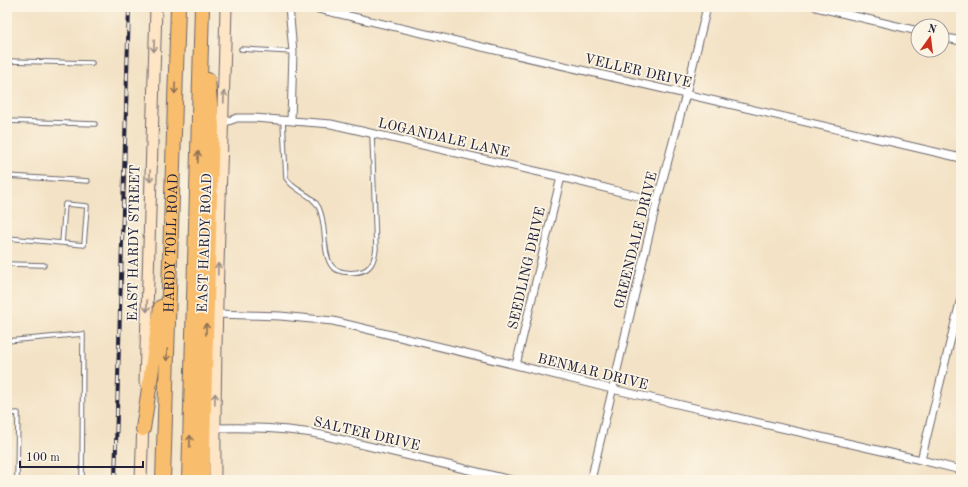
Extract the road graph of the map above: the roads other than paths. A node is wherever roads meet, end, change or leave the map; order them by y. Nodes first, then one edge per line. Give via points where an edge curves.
1 (156, 7) edge
2 (178, 7) edge
3 (226, 7) edge
4 (288, 7) edge
5 (310, 7) edge
6 (707, 7) edge
7 (816, 7) edge
8 (202, 13) edge
9 (910, 29) edge
10 (950, 39) edge
11 (961, 41) edge
12 (241, 49) dead end
13 (293, 52) junction
14 (7, 61) edge
15 (92, 63) dead end
16 (686, 94) junction
17 (7, 121) edge
18 (287, 121) junction
19 (223, 123) junction
20 (95, 124) dead end
21 (372, 134) junction
22 (961, 158) edge
23 (7, 176) edge
24 (561, 177) junction
25 (88, 181) dead end
26 (657, 201) junction
27 (7, 238) edge
28 (62, 243) junction
29 (170, 246) junction
30 (7, 264) edge
31 (44, 265) dead end
32 (961, 298) edge
33 (217, 314) junction
34 (7, 341) edge
35 (516, 365) junction
36 (612, 389) junction
37 (7, 414) edge
38 (215, 428) junction
39 (143, 429) junction
40 (922, 460) junction
41 (961, 470) edge
42 (16, 480) edge
43 (82, 480) edge
44 (141, 480) edge
45 (163, 480) edge
46 (189, 480) edge
47 (202, 480) edge
48 (215, 480) edge
49 (510, 480) edge
50 (591, 480) edge

1 -> 39 main road, EAST HARDY STREET
2 -> 29 highway, HARDY TOLL ROAD
19 -> 3 main road, EAST HARDY ROAD
4 - 13 street
5 - 16 street, VELLER DRIVE
6 - 16 street, GREENDALE DRIVE
7 - 9 street
46 -> 8 highway, HARDY TOLL ROAD
47 -> 8 highway via 212,127
10 - 11 street
12 - 13 lane
13 - 18 street
14 - 15 lane
16 - 22 street, VELLER DRIVE
16 - 26 street, GREENDALE DRIVE
17 - 20 lane
18 - 19 street, LOGANDALE LANE via 237,118
18 - 21 street, LOGANDALE LANE via 331,124
18 - 21 lane via 286,178 289,184 314,200 319,207 331,266 341,272 365,271 374,258 376,249
33 -> 19 main road, EAST HARDY ROAD
21 - 24 street, LOGANDALE LANE
23 - 25 lane
24 - 26 street, LOGANDALE LANE
24 - 35 street, SEEDLING DRIVE
26 - 36 street, GREENDALE DRIVE
27 - 28 lane
28 - 28 lane via 84,245 87,206 65,204
29 - 39 highway
29 -> 45 highway, HARDY TOLL ROAD
30 - 31 lane
32 - 40 street
33 - 35 street, BENMAR DRIVE via 333,321
38 -> 33 main road, EAST HARDY ROAD
34 - 43 lane via 83,334
35 - 36 street, BENMAR DRIVE
36 - 40 street, BENMAR DRIVE
36 - 50 street, GREENDALE DRIVE
37 - 42 lane via 18,413
38 - 48 main road, EAST HARDY ROAD
38 - 49 street, SALTER DRIVE via 247,427 322,435
39 - 44 main road, EAST HARDY STREET
40 - 41 street, BENMAR DRIVE

